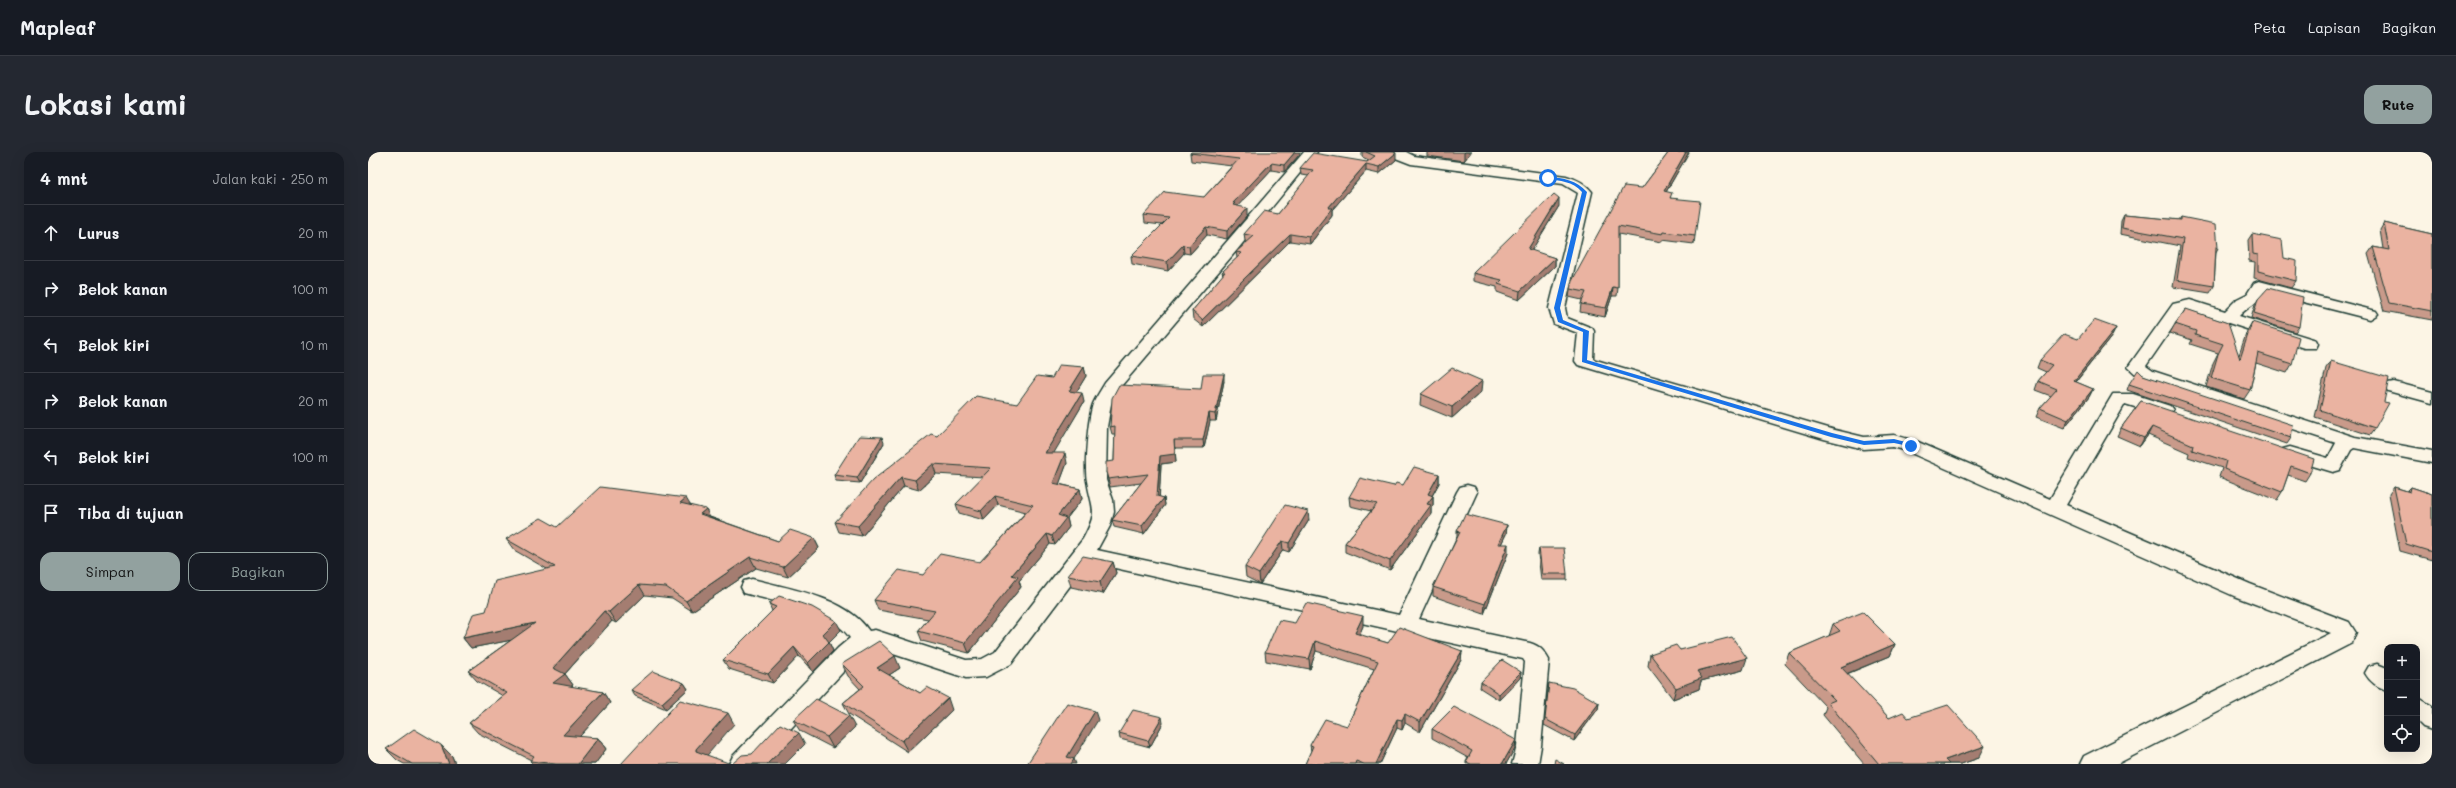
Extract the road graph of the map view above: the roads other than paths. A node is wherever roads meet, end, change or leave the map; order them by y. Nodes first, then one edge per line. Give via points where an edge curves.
1 (1400, 152) edge
2 (1315, 154) edge
3 (2370, 314) dead end
4 (2229, 317) junction
5 (2310, 344) dead end
6 (2394, 387) dead end
7 (2432, 398) edge
8 (2179, 416) edge
9 (2352, 442) junction
10 (2273, 448) edge
11 (2432, 457) edge
12 (1467, 492) dead end
13 (2055, 507) junction
14 (1083, 554) junction
15 (752, 587) dead end
16 (1406, 624) junction
17 (864, 640) junction
18 (2420, 710) edge
19 (2432, 720) edge
20 (742, 764) edge
21 (1525, 764) edge
22 (2093, 764) edge

1 - 13 street via 1398,154 1401,157 1411,160 1566,180 1578,185 1585,192 1557,308 1560,321 1586,331 1584,360 1590,364 1831,435 1864,443 1900,442
2 - 14 street via 1114,383 1102,404 1098,427 1096,480 1104,512 1100,526
3 - 4 street via 2259,286 2254,297 2243,302
4 - 5 street
4 - 9 street via 2190,305 2180,306 2137,367 2147,374
6 - 7 street
8 - 13 street via 2133,399 2119,398
9 - 10 street via 2343,446 2333,466
9 - 11 street
12 - 16 street
13 - 22 street via 2242,590 2330,623 2345,633 2344,637
14 - 16 street
14 - 17 street via 1003,658 986,668 966,669 875,638
15 - 17 street via 795,598 817,607 853,626
16 - 21 street via 1514,647 1534,655 1537,660
17 - 20 street via 846,654
18 - 19 street

